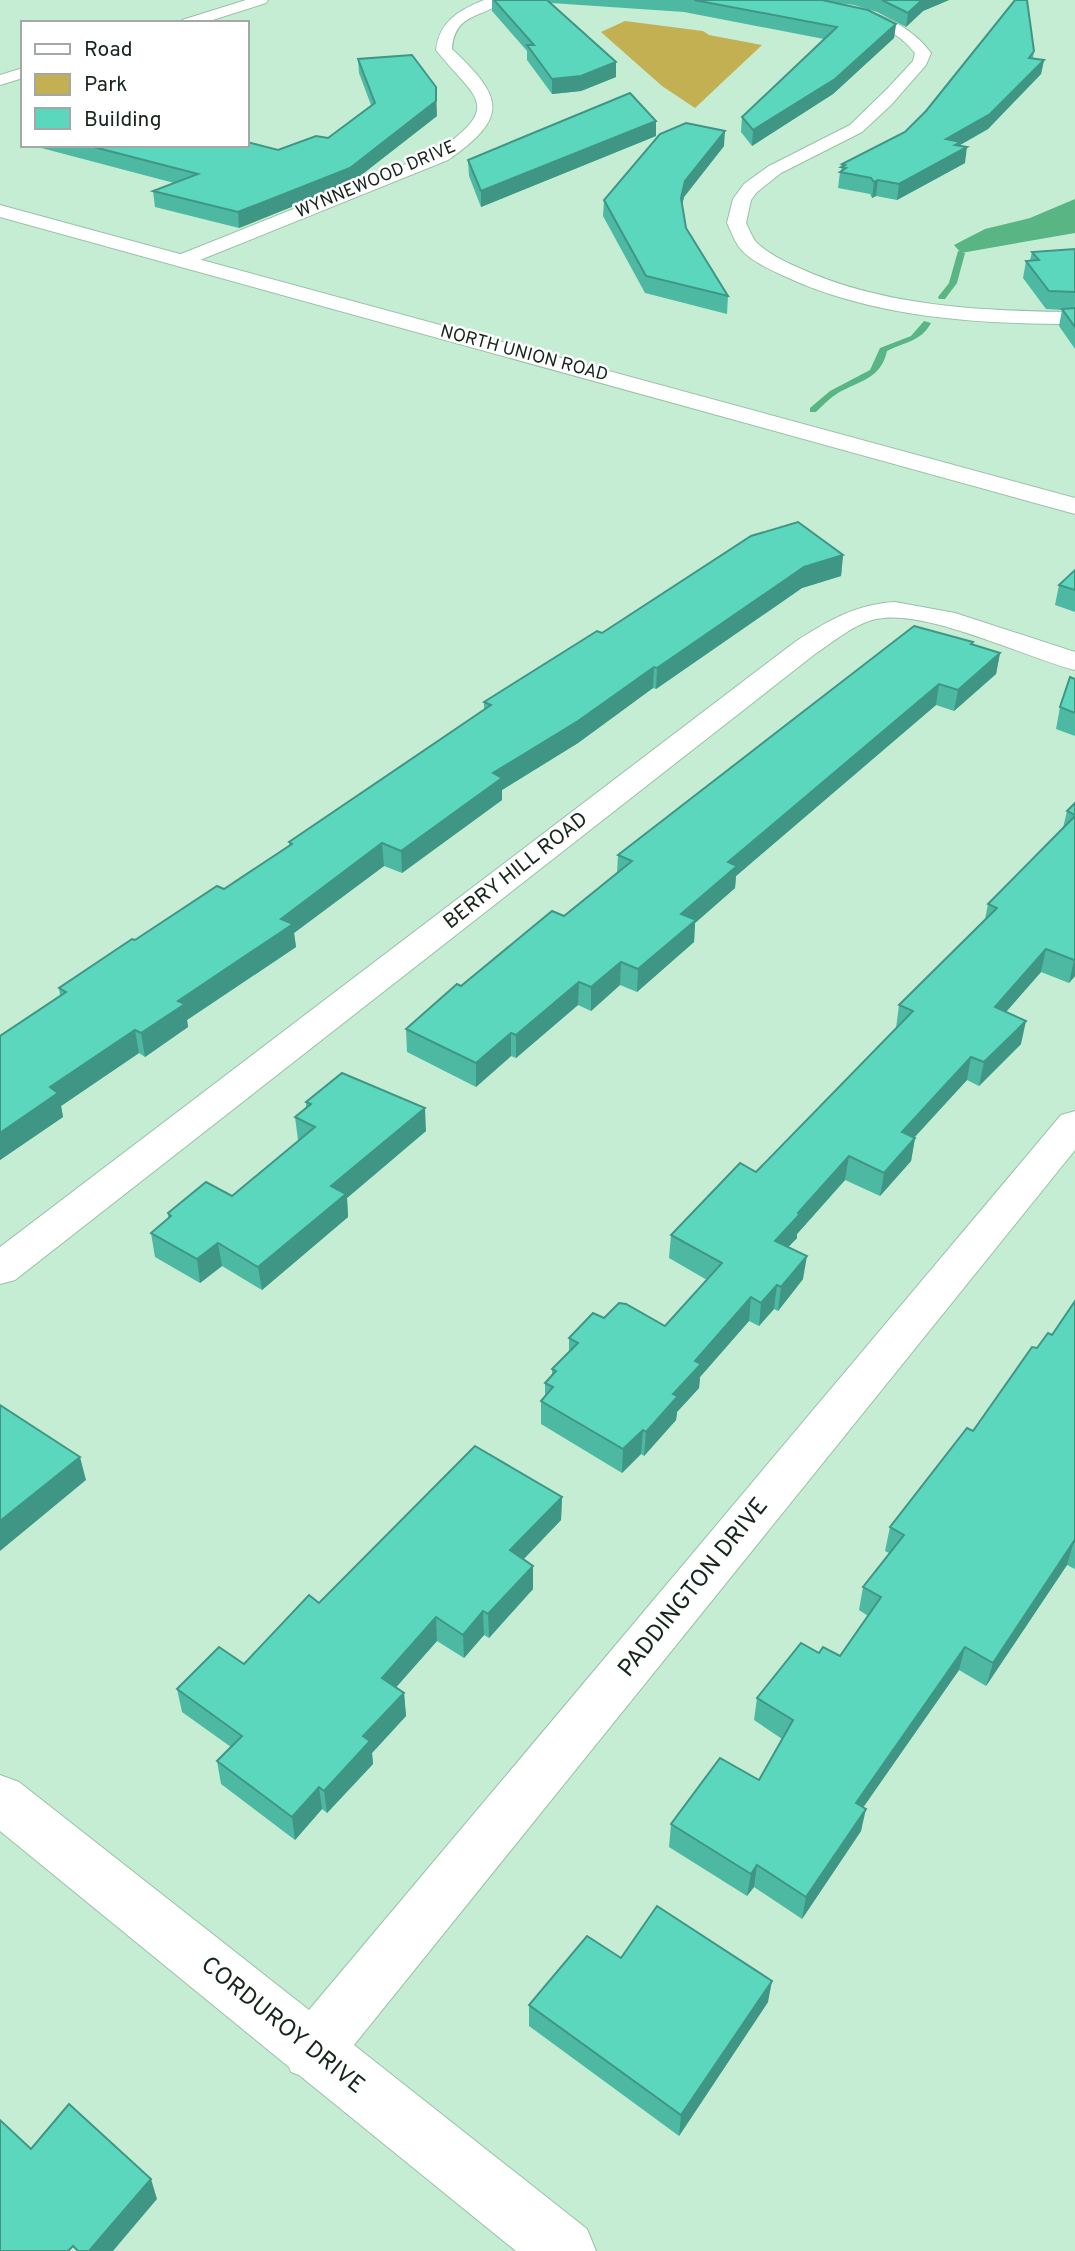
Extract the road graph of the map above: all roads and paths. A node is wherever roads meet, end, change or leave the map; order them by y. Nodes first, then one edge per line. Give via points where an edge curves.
1 (261, 0) edge
2 (497, 0) edge
3 (768, 0) edge
4 (193, 21) edge
5 (21, 74) edge
6 (0, 80) edge
7 (0, 211) edge
8 (183, 260) junction
9 (1075, 318) edge
10 (1075, 506) edge
11 (1075, 661) edge
12 (1075, 1124) edge
13 (0, 1269) edge
14 (0, 1799) edge
15 (312, 2051) junction
16 (565, 2251) edge

1 - 4 street
2 - 8 street, WYNNEWOOD DRIVE via 452,23 444,39 444,50 481,90 487,103 486,115 466,141 442,156
3 - 9 street via 883,23 917,41 923,53 920,62 865,121 754,183 736,212 741,239 778,265 885,302 984,316
5 - 6 street
7 - 8 street, NORTH UNION ROAD
8 - 10 street, NORTH UNION ROAD
11 - 13 street, BERRY HILL ROAD via 916,611 878,610 846,621
12 - 15 street, PADDINGTON DRIVE
14 - 15 street, CORDUROY DRIVE
15 - 16 street, CORDUROY DRIVE

